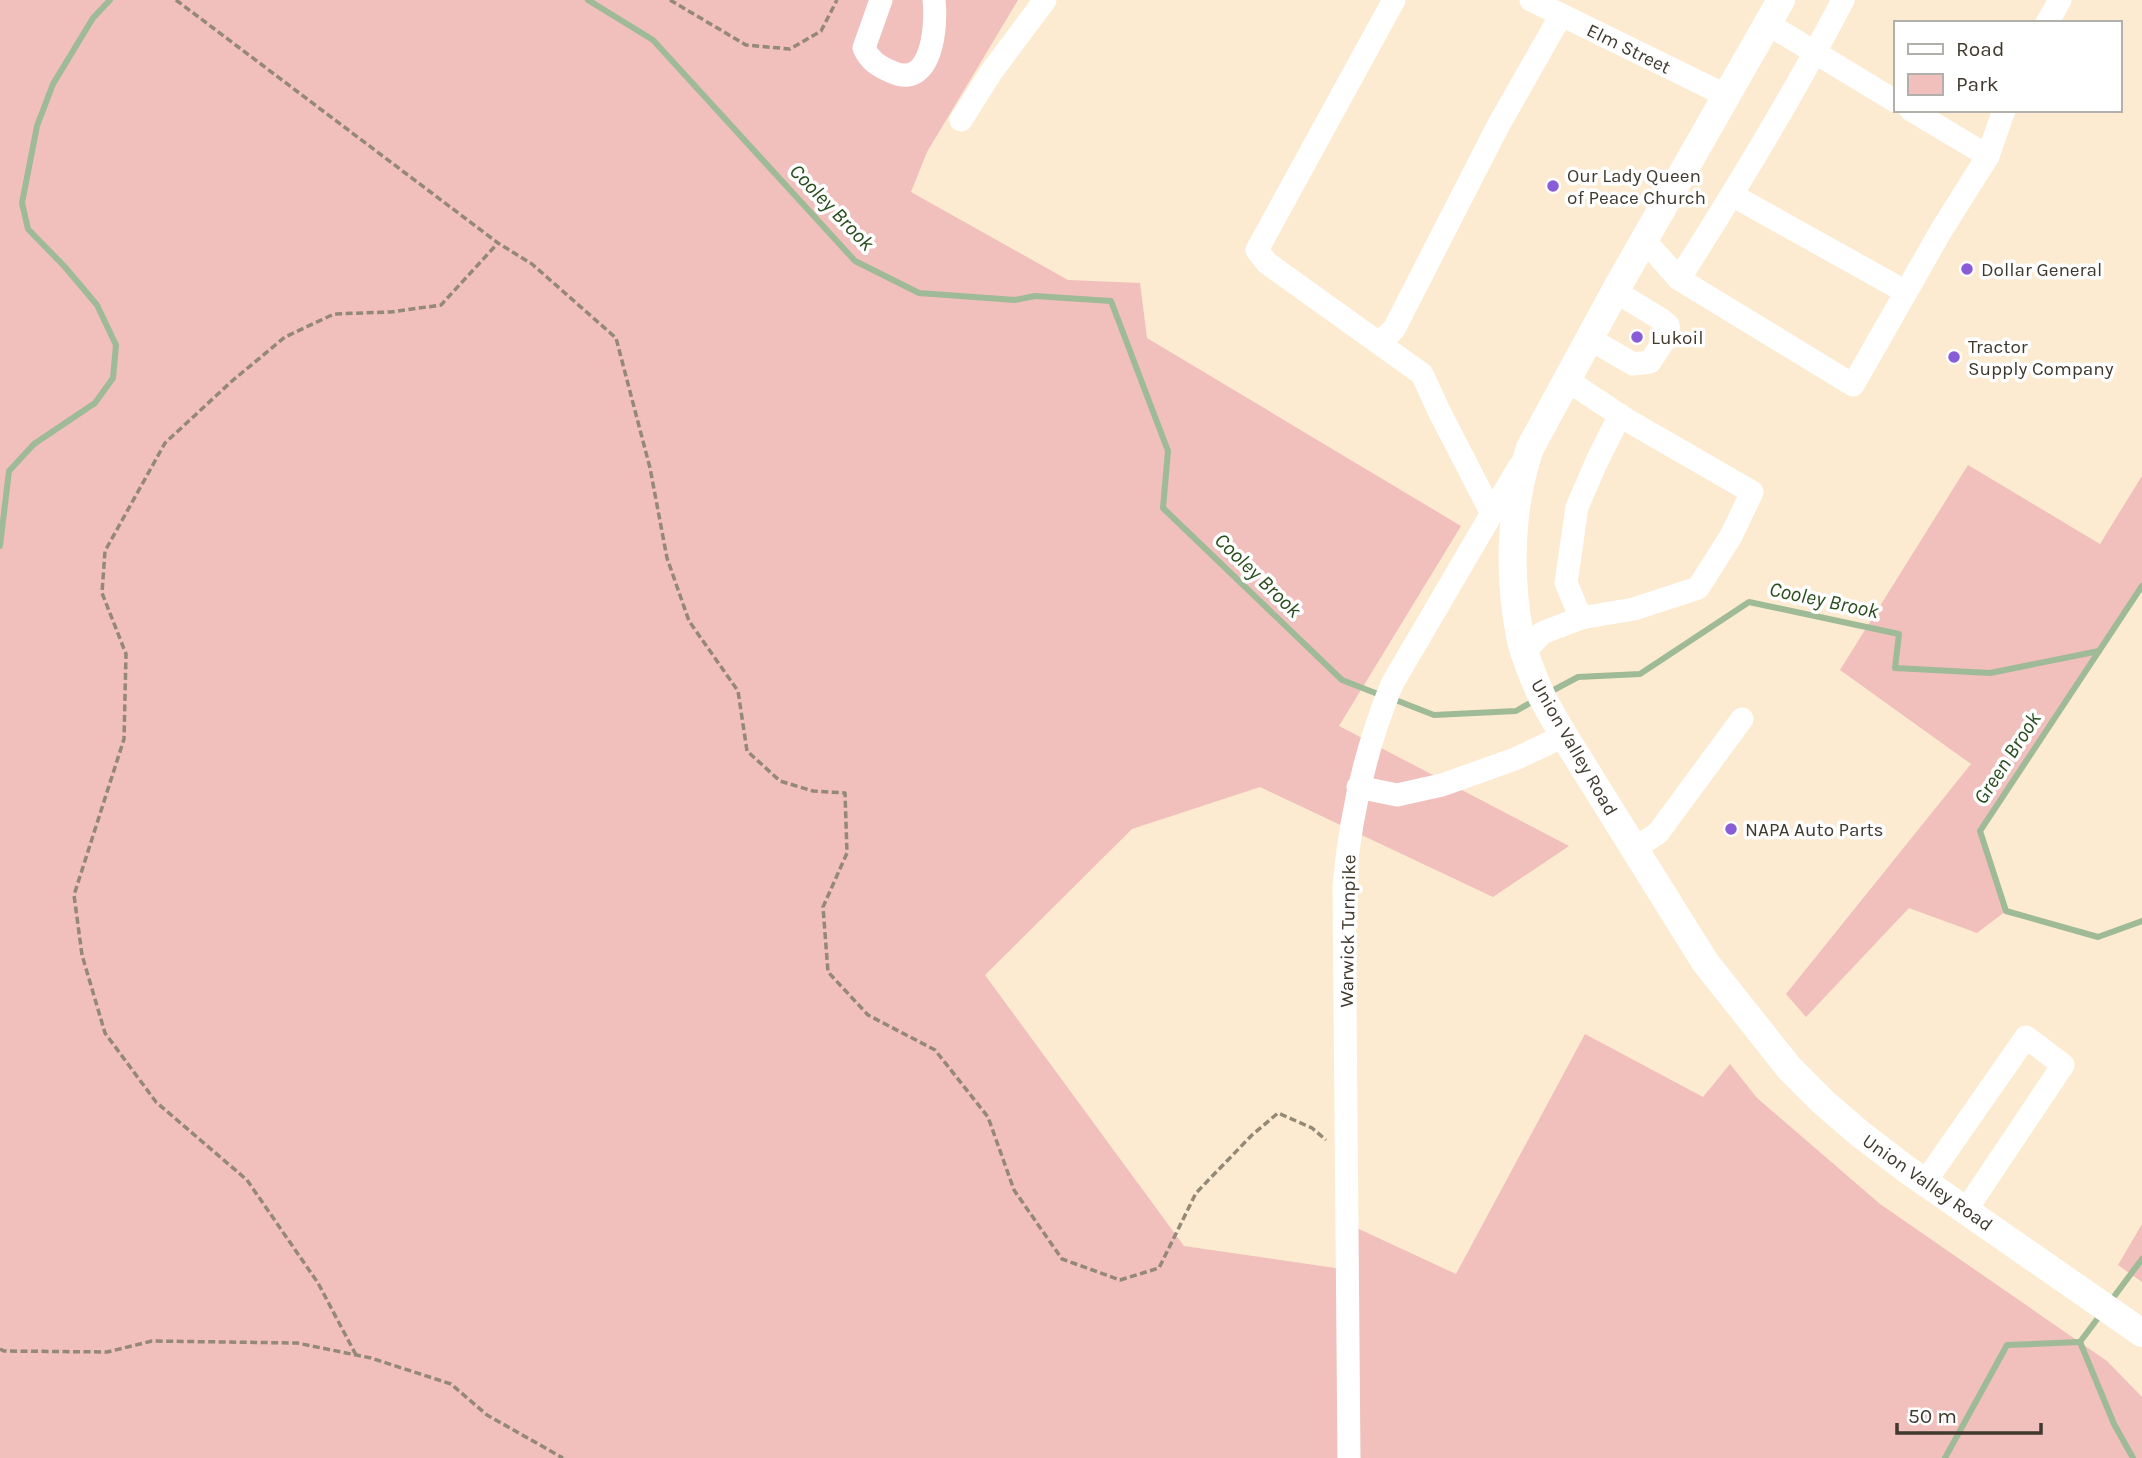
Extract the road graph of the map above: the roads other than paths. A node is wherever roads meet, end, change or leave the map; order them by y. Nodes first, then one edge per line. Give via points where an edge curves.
1 (881, 0) edge
2 (934, 0) edge
3 (1045, 0) edge
4 (1394, 0) edge
5 (1531, 0) edge
6 (1843, 0) edge
7 (2060, 0) edge
8 (1775, 12) edge
9 (1561, 15) junction
10 (2048, 21) edge
11 (1815, 53) junction
12 (1727, 96) junction
13 (1894, 100) edge
14 (1915, 112) edge
15 (2003, 112) edge
16 (961, 120) dead end
17 (1988, 156) junction
18 (1732, 195) junction
19 (1645, 241) junction
20 (1679, 279) junction
21 (1615, 291) junction
22 (1906, 292) junction
23 (1590, 339) junction
24 (1378, 344) junction
25 (1567, 380) junction
26 (1620, 415) junction
27 (1530, 448) junction
28 (1492, 514) junction
29 (1581, 618) junction
30 (1525, 651) junction
31 (1742, 719) dead end
32 (1564, 736) junction
33 (1358, 787) junction
34 (1634, 849) junction
35 (1925, 1182) junction
36 (1966, 1210) junction
37 (2142, 1333) edge
38 (1349, 1458) edge

1 - 2 street via 864,48 879,66 909,76 923,68 931,50
3 - 16 street
4 - 24 street via 1257,250 1267,263
5 - 9 street, Elm Street
6 - 11 street
7 - 10 street
8 - 11 street
8 - 12 main road, Union Valley Road
9 - 12 street, Elm Street
9 - 24 street via 1498,126 1394,329
11 - 13 street
11 - 18 street
12 - 19 main road, Union Valley Road
14 - 17 street
15 - 17 street
17 - 22 street
18 - 20 street
18 - 22 street
19 - 20 street
19 - 21 main road, Union Valley Road
20 - 22 street via 1853,385
21 - 23 main road, Union Valley Road
21 - 23 street via 1662,320 1669,333 1650,362 1633,364
23 - 25 main road, Union Valley Road
24 - 28 street via 1422,374
25 - 26 street
25 - 27 main road, Union Valley Road
26 - 29 street via 1577,507 1566,583
26 - 29 street via 1752,492 1698,588 1634,609
27 - 28 street, Warwick Turnpike
27 - 30 main road, Union Valley Road via 1517,496 1512,559
28 - 33 street, Warwick Turnpike via 1392,684
29 - 30 street via 1542,633
30 - 32 main road, Union Valley Road via 1542,697
31 - 34 street via 1658,833
32 - 33 street via 1442,785 1397,795
32 - 34 main road, Union Valley Road
33 - 38 street, Warwick Turnpike via 1344,887
34 - 35 main road, Union Valley Road via 1705,962 1790,1069 1859,1133
35 - 36 main road, Union Valley Road
35 - 36 street via 2026,1037 2063,1065
36 - 37 main road, Union Valley Road

